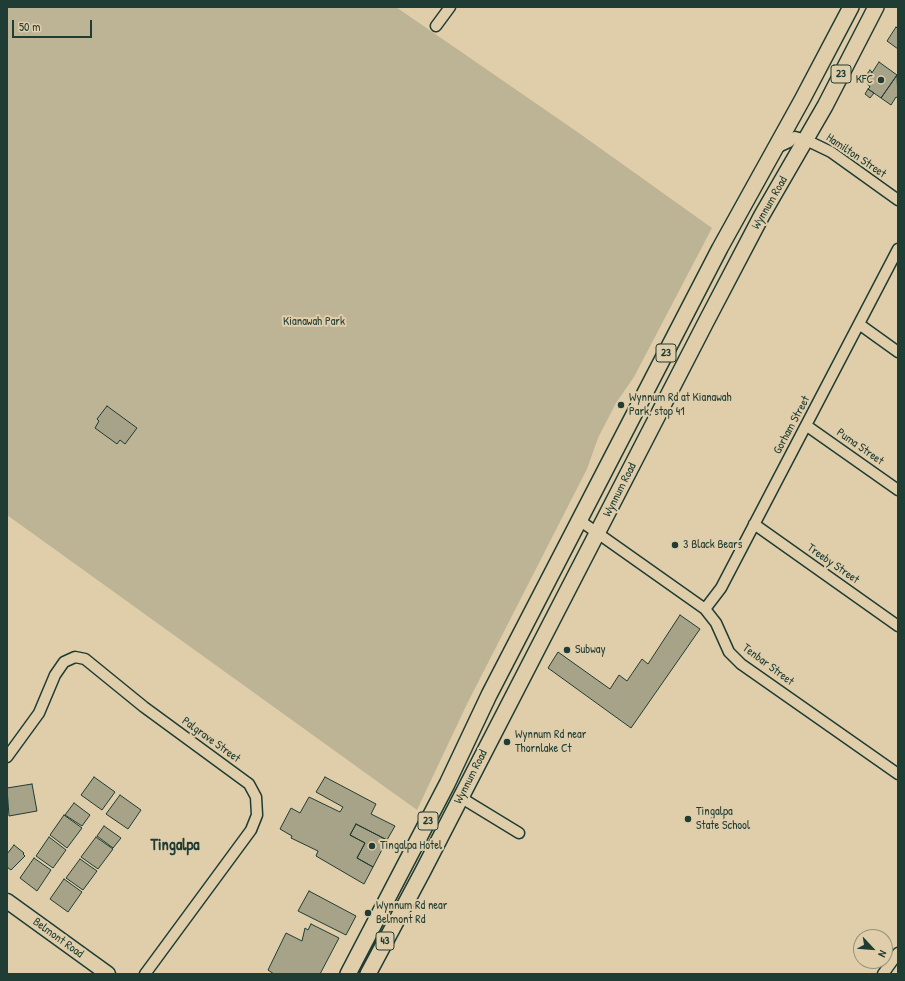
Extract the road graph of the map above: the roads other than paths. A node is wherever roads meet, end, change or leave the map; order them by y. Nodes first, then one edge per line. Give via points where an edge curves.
1 (450, 7) edge
2 (851, 7) edge
3 (876, 7) edge
4 (436, 26) dead end
5 (806, 140) junction
6 (776, 148) junction
7 (898, 200) edge
8 (898, 249) edge
9 (707, 320) junction
10 (681, 324) junction
11 (859, 324) junction
12 (898, 352) edge
13 (807, 426) junction
14 (898, 490) edge
15 (579, 520) junction
16 (754, 524) junction
17 (598, 533) junction
18 (705, 609) junction
19 (898, 626) edge
20 (7, 757) edge
21 (898, 774) edge
22 (460, 797) junction
23 (519, 833) dead end
24 (7, 901) edge
25 (403, 908) junction
26 (898, 953) edge
27 (108, 974) edge
28 (144, 974) edge
29 (348, 974) edge
30 (368, 974) edge
31 (377, 974) edge
32 (883, 974) edge

1 - 4 street
2 - 6 main road, Wynnum Road / 23
3 - 5 main road, Wynnum Road / 23
5 - 6 street, Hamilton Street via 795,137
5 - 7 street, Hamilton Street via 831,152
5 - 9 main road, Wynnum Road / 23 via 762,215
6 - 10 main road, Wynnum Road / 23 via 739,212
8 - 11 street, Gorham Street
9 - 10 main road via 690,328
9 - 17 main road, Wynnum Road / 23
10 - 15 main road, Wynnum Road / 23
11 - 12 street
11 - 13 street, Gorham Street
13 - 14 street, Puma Street
13 - 16 street, Gorham Street
15 - 17 street, Tenbar Street
15 - 29 main road, Wynnum Road / 23 via 489,695 447,784
16 - 18 street, Gorham Street via 721,588
16 - 19 street, Treeby Street
17 - 18 street, Tenbar Street
17 - 22 main road, Wynnum Road / 23
18 - 21 street, Tenbar Street via 716,623 729,652 741,664
20 - 28 street, Palgrave Street via 39,713 55,675 64,662 75,657 85,659 144,707 249,784 256,797 257,815 251,830
22 - 23 street
22 - 25 main road, Wynnum Road / 23
24 - 27 main road, Belmont Road
25 - 30 main road, Wynnum Road / 43
25 - 31 main road, 23 via 392,942
26 - 32 street

